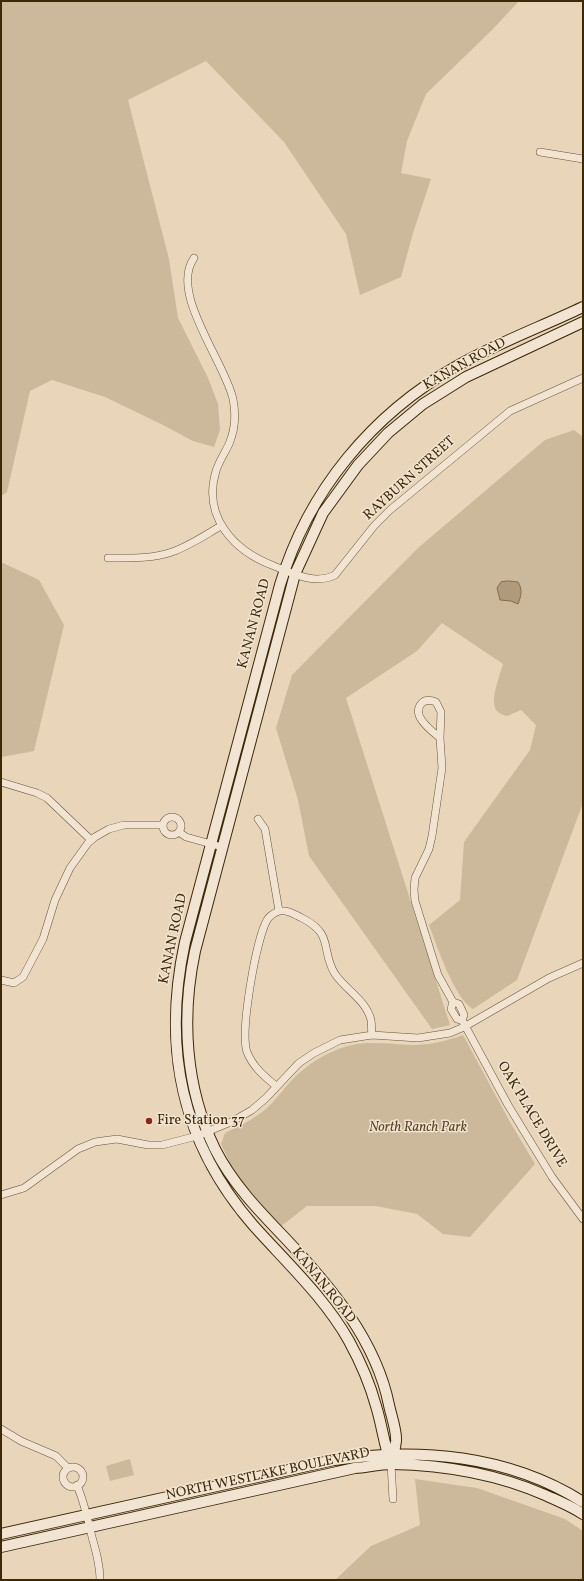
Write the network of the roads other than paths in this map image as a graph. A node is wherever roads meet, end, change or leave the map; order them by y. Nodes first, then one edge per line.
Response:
1 (540, 152) dead end
2 (583, 159) edge
3 (194, 258) dead end
4 (583, 307) edge
5 (583, 322) edge
6 (583, 378) edge
7 (221, 526) junction
8 (108, 558) dead end
9 (284, 570) junction
10 (295, 574) junction
11 (440, 738) junction
12 (1, 782) edge
13 (258, 819) dead end
14 (163, 825) junction
15 (179, 832) junction
16 (91, 840) junction
17 (211, 844) junction
18 (222, 847) junction
19 (279, 911) junction
20 (583, 963) edge
21 (1, 980) edge
22 (463, 1023) junction
23 (372, 1035) junction
24 (276, 1086) junction
25 (208, 1131) junction
26 (197, 1136) junction
27 (1, 1195) edge
28 (583, 1219) edge
29 (1, 1429) edge
30 (390, 1458) junction
31 (68, 1468) junction
32 (77, 1485) junction
33 (393, 1499) dead end
34 (583, 1502) edge
35 (583, 1514) edge
36 (89, 1521) junction
37 (1, 1534) edge
38 (1, 1547) edge
39 (100, 1580) edge

1 - 2 street
3 - 7 street, RAYBURN STREET
4 - 9 main road, KANAN ROAD
5 - 10 main road, KANAN ROAD
6 - 10 street, RAYBURN STREET
7 - 8 street
7 - 9 street, RAYBURN STREET
9 - 10 street, RAYBURN STREET
9 - 17 main road, KANAN ROAD
10 - 18 main road, KANAN ROAD
11 - 11 street, OAK PLACE DRIVE
11 - 22 street, OAK PLACE DRIVE
12 - 16 street
13 - 19 street
14 - 15 street
14 - 15 street
14 - 16 street
15 - 17 street
16 - 21 street
17 - 18 street
17 - 26 main road, KANAN ROAD
18 - 25 main road, KANAN ROAD
19 - 23 street
19 - 24 street
20 - 22 street
22 - 23 street
22 - 28 street, OAK PLACE DRIVE
23 - 24 street
24 - 25 street
25 - 26 street
25 - 30 main road, KANAN ROAD
26 - 27 street
26 - 30 main road, KANAN ROAD
29 - 31 street
30 - 33 street
30 - 34 main road, NORTH WESTLAKE BOULEVARD
30 - 35 main road, NORTH WESTLAKE BOULEVARD
30 - 36 main road, NORTH WESTLAKE BOULEVARD
31 - 32 street
31 - 32 street
32 - 36 street
36 - 37 main road, NORTH WESTLAKE BOULEVARD
36 - 38 main road, NORTH WESTLAKE BOULEVARD
36 - 39 street

